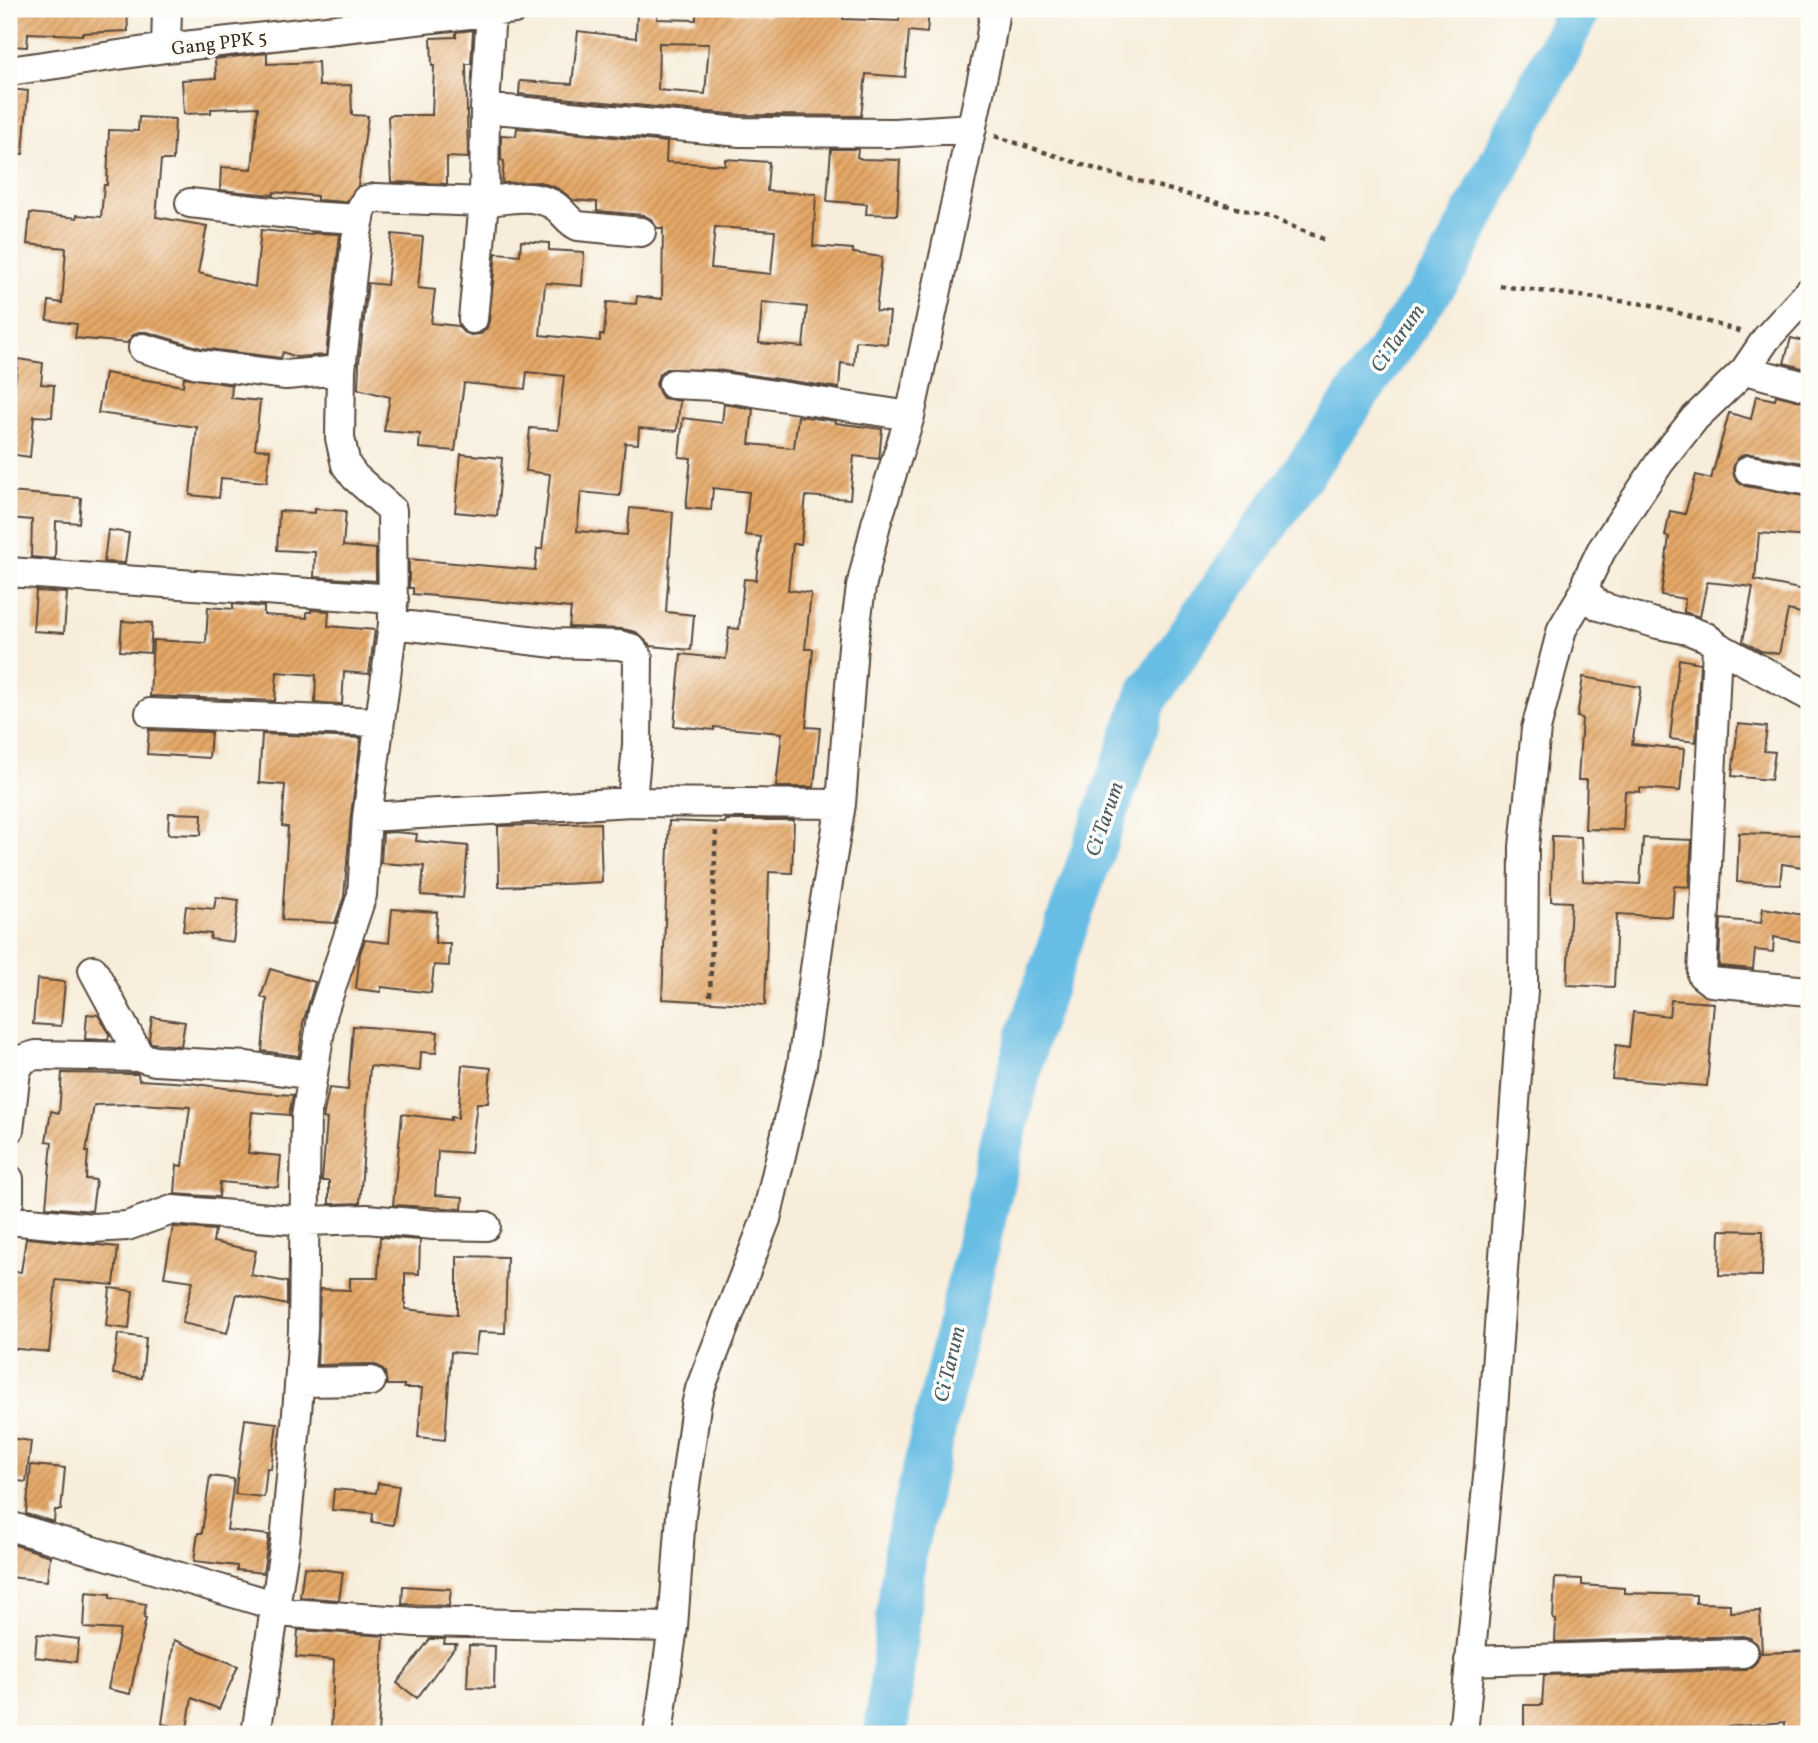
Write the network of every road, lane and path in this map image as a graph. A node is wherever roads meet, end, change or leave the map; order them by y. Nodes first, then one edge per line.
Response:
1 (167, 9) edge
2 (995, 9) edge
3 (502, 10) edge
4 (391, 15) edge
5 (166, 48) junction
6 (9, 71) edge
7 (485, 108) junction
8 (972, 128) junction
9 (484, 202) junction
10 (190, 203) dead end
11 (360, 219) junction
12 (641, 232) dead end
13 (1328, 241) dead end
14 (1500, 286) dead end
15 (1809, 292) edge
16 (473, 319) dead end
17 (1766, 339) junction
18 (143, 348) dead end
19 (341, 370) junction
20 (1745, 370) junction
21 (673, 384) dead end
22 (1809, 387) edge
23 (911, 416) junction
24 (1749, 470) dead end
25 (1809, 481) edge
26 (9, 572) edge
27 (1586, 589) junction
28 (393, 611) junction
29 (1717, 646) junction
30 (1809, 696) edge
31 (150, 713) dead end
32 (378, 722) junction
33 (632, 802) junction
34 (717, 803) junction
35 (841, 804) junction
36 (366, 817) junction
37 (93, 970) dead end
38 (1809, 991) edge
39 (710, 996) dead end
40 (140, 1057) junction
41 (313, 1075) junction
42 (9, 1130) edge
43 (9, 1179) edge
44 (9, 1200) edge
45 (9, 1220) edge
46 (306, 1221) junction
47 (486, 1226) dead end
48 (371, 1381) dead end
49 (300, 1382) junction
50 (9, 1526) edge
51 (276, 1609) junction
52 (673, 1627) junction
53 (1743, 1653) dead end
54 (1469, 1661) junction
55 (256, 1734) edge
56 (659, 1734) edge
57 (1463, 1734) edge

1 - 5 street
2 - 8 street
3 - 4 street, Gang PPK 5
3 - 7 street
4 - 5 street, Gang PPK 5
5 - 6 street, Gang PPK 5
7 - 8 street
7 - 9 street
8 - 13 path
8 - 23 street
9 - 11 street
9 - 12 street
9 - 16 street
10 - 11 street
11 - 19 street
14 - 17 path
15 - 17 street
17 - 20 street
18 - 19 street
19 - 28 street
20 - 22 street
20 - 27 street
21 - 23 street
23 - 35 street
24 - 25 street
26 - 28 street
27 - 29 street
27 - 54 street
28 - 32 street
28 - 33 street
29 - 30 street
29 - 38 street
31 - 32 street
32 - 36 street
33 - 34 street
33 - 36 street
34 - 35 street
34 - 39 path
35 - 52 street
36 - 41 street
37 - 40 street
40 - 41 street
40 - 42 street
41 - 46 street
43 - 44 street
45 - 46 street
46 - 47 street
46 - 49 street
48 - 49 street
49 - 51 street
50 - 51 street
51 - 52 street
51 - 55 street
52 - 56 street
53 - 54 street
54 - 57 street

